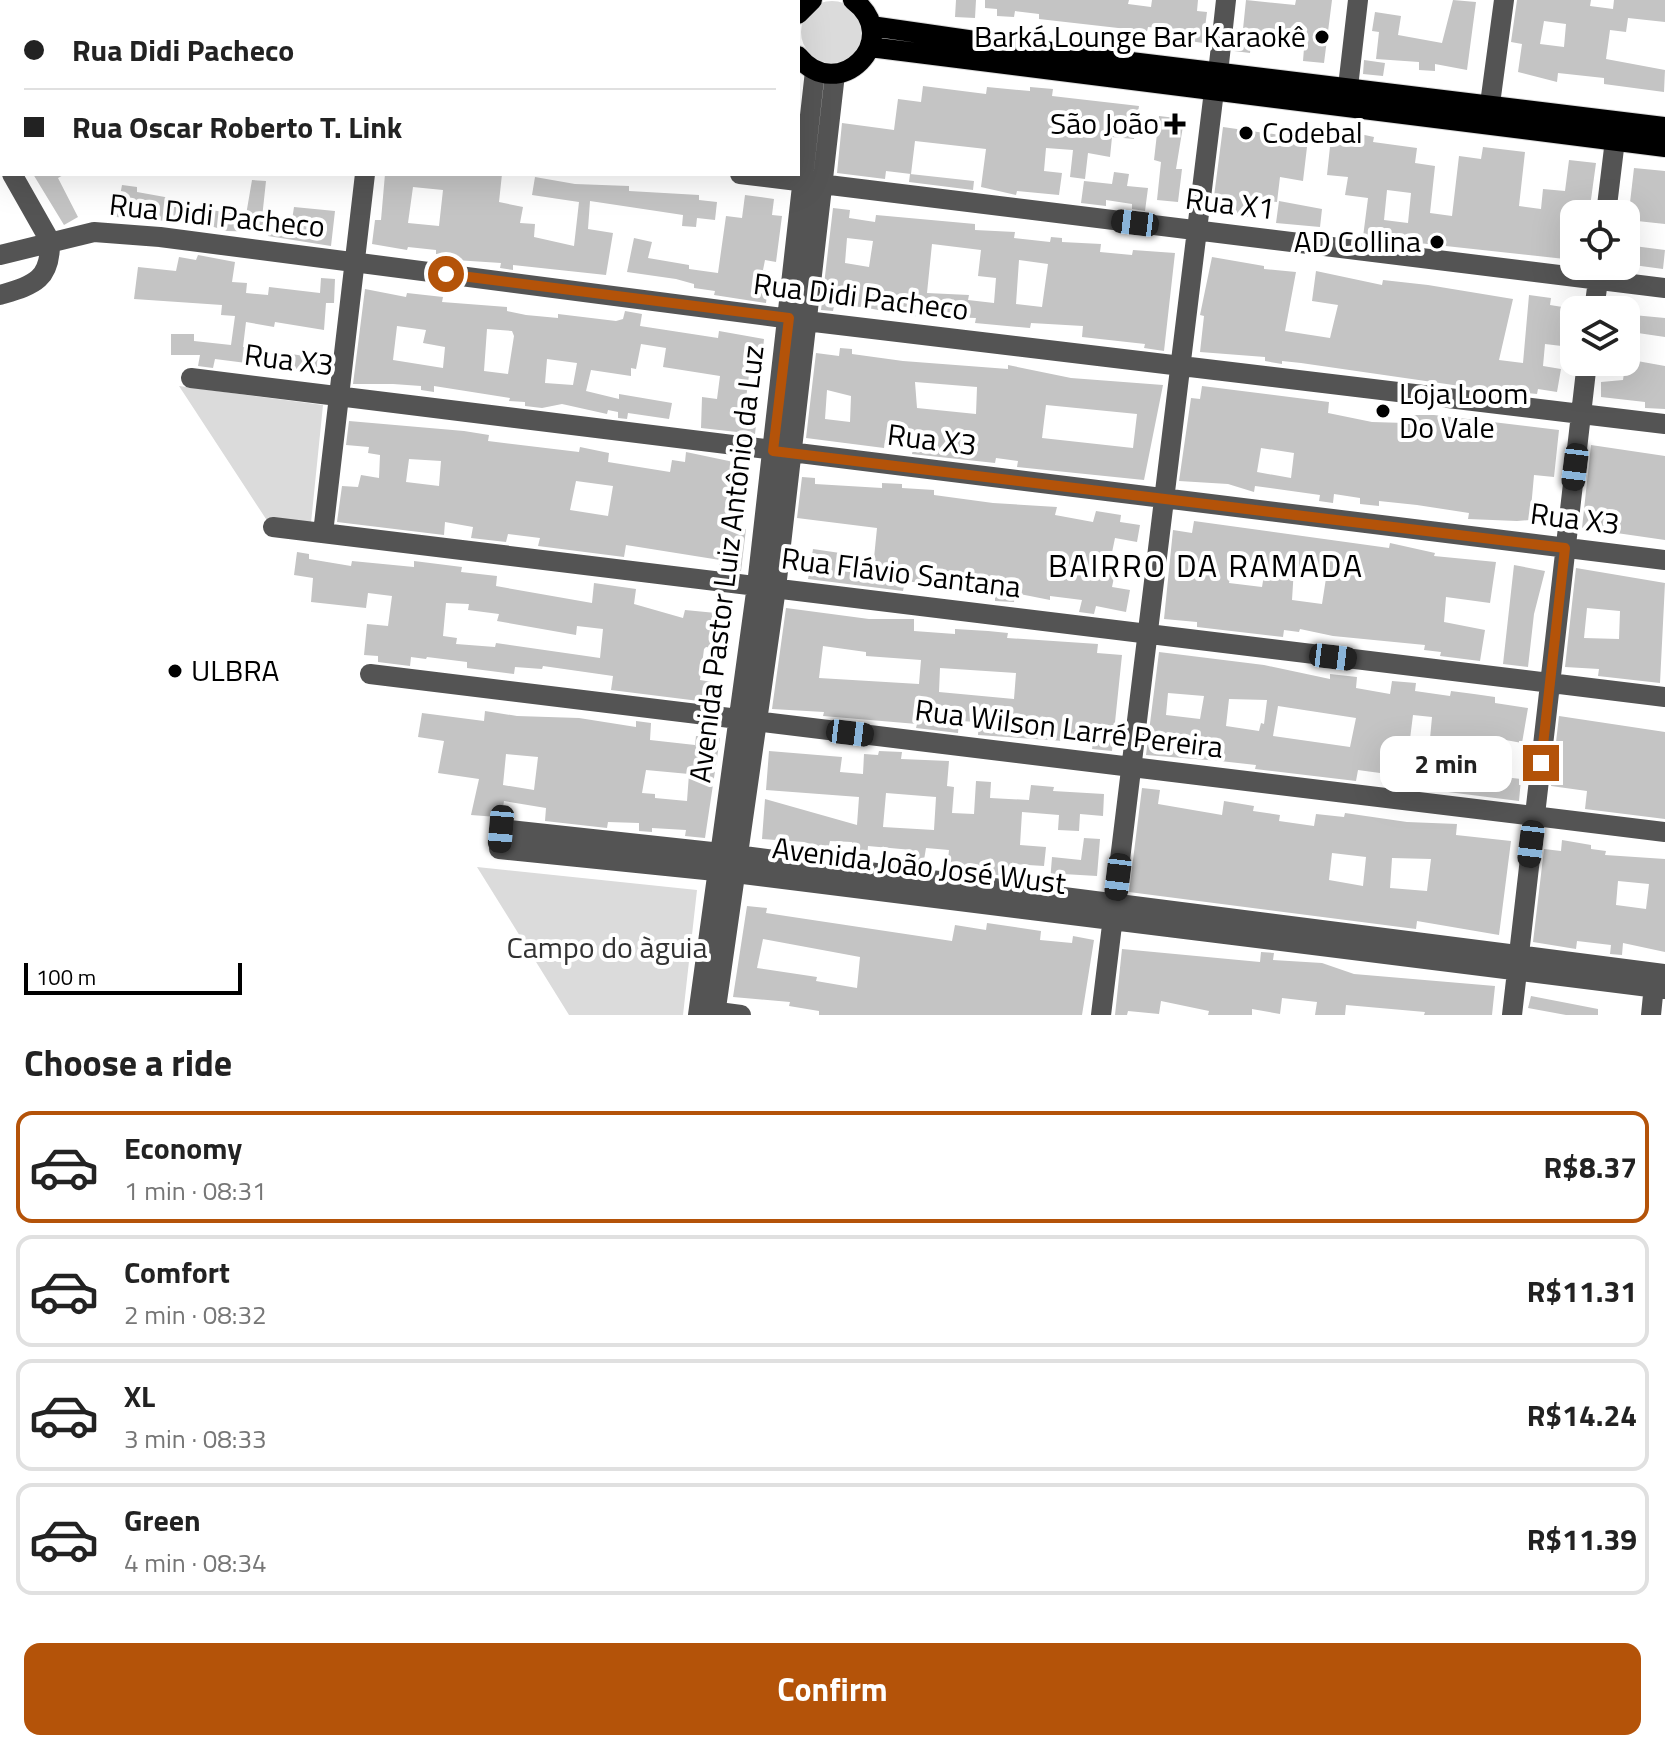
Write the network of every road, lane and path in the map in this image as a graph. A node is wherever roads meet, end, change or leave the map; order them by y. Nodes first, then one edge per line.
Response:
1 (853, 0) edge
2 (1226, 0) edge
3 (1358, 0) edge
4 (1504, 0) edge
5 (871, 37) junction
6 (800, 57) edge
7 (825, 73) junction
8 (1216, 82) junction
9 (1348, 87) junction
10 (1490, 104) junction
11 (1665, 127) edge
12 (1615, 140) junction
13 (1665, 147) edge
14 (13, 176) edge
15 (365, 176) edge
16 (756, 176) edge
17 (814, 183) junction
18 (1608, 200) edge
19 (1198, 231) junction
20 (50, 241) junction
21 (0, 255) edge
22 (353, 261) junction
23 (1560, 269) edge
24 (1630, 280) edge
25 (1665, 288) edge
26 (0, 295) edge
27 (798, 320) junction
28 (1181, 367) junction
29 (1585, 376) edge
30 (191, 378) dead end
31 (339, 397) junction
32 (1581, 414) junction
33 (1665, 424) edge
34 (782, 452) junction
35 (1162, 498) junction
36 (273, 527) dead end
37 (323, 533) junction
38 (1565, 548) junction
39 (1665, 560) edge
40 (767, 587) junction
41 (1146, 634) junction
42 (370, 674) dead end
43 (1550, 683) junction
44 (1665, 697) edge
45 (747, 720) junction
46 (1130, 767) junction
47 (1535, 816) junction
48 (1665, 832) edge
49 (500, 839) dead end
50 (728, 863) junction
51 (1114, 913) junction
52 (1518, 962) junction
53 (1660, 981) edge
54 (707, 1013) edge
55 (741, 1015) edge
56 (1101, 1015) edge
57 (1512, 1015) edge
58 (1651, 1015) edge

1 - 5 main road
2 - 8 street
3 - 9 street
4 - 10 street
5 - 7 main road
5 - 8 main road
6 - 7 main road
7 - 17 street, Avenida Pastor Luiz Antônio da Luz
8 - 9 main road
8 - 12 main road
8 - 19 street
9 - 10 main road
10 - 11 main road
12 - 13 main road
12 - 18 street
14 - 20 street
15 - 22 street
16 - 17 street, Rua X1
17 - 19 street, Rua X1
17 - 27 street, Avenida Pastor Luiz Antônio da Luz
19 - 23 street, Rua X1
19 - 28 street
20 - 21 street, Rua Didi Pacheco
20 - 22 street, Rua Didi Pacheco
20 - 26 street
22 - 27 street, Rua Didi Pacheco
22 - 31 street
24 - 25 street, Rua X1
27 - 28 street, Rua Didi Pacheco
27 - 34 street, Avenida Pastor Luiz Antônio da Luz
28 - 32 street, Rua Didi Pacheco
28 - 35 street
29 - 32 street
30 - 31 street, Rua X3
31 - 34 street, Rua X3
31 - 37 street
32 - 33 street, Rua Didi Pacheco
32 - 38 street
34 - 35 street, Rua X3
34 - 40 street, Avenida Pastor Luiz Antônio da Luz
35 - 38 street, Rua X3
35 - 41 street
36 - 37 street, Rua Flávio Santana
37 - 40 street, Rua Flávio Santana
38 - 39 street, Rua X3
38 - 43 street
40 - 41 street, Rua Flávio Santana
40 - 45 street, Avenida Pastor Luiz Antônio da Luz
41 - 43 street, Rua Flávio Santana
41 - 46 street
42 - 45 street, Rua Wilson Larré Pereira
43 - 44 street, Rua Flávio Santana
43 - 47 street
45 - 46 street, Rua Wilson Larré Pereira
45 - 50 street, Avenida Pastor Luiz Antônio da Luz
46 - 47 street, Rua Wilson Larré Pereira
46 - 51 street
47 - 48 street, Rua Wilson Larré Pereira
47 - 52 street
49 - 50 street, Avenida João José Wust
50 - 51 street, Avenida João José Wust
50 - 54 street, Avenida Pastor Luiz Antônio da Luz
51 - 52 street, Avenida João José Wust
51 - 56 street
52 - 53 street, Avenida João José Wust
52 - 57 street
53 - 58 street
54 - 55 street

